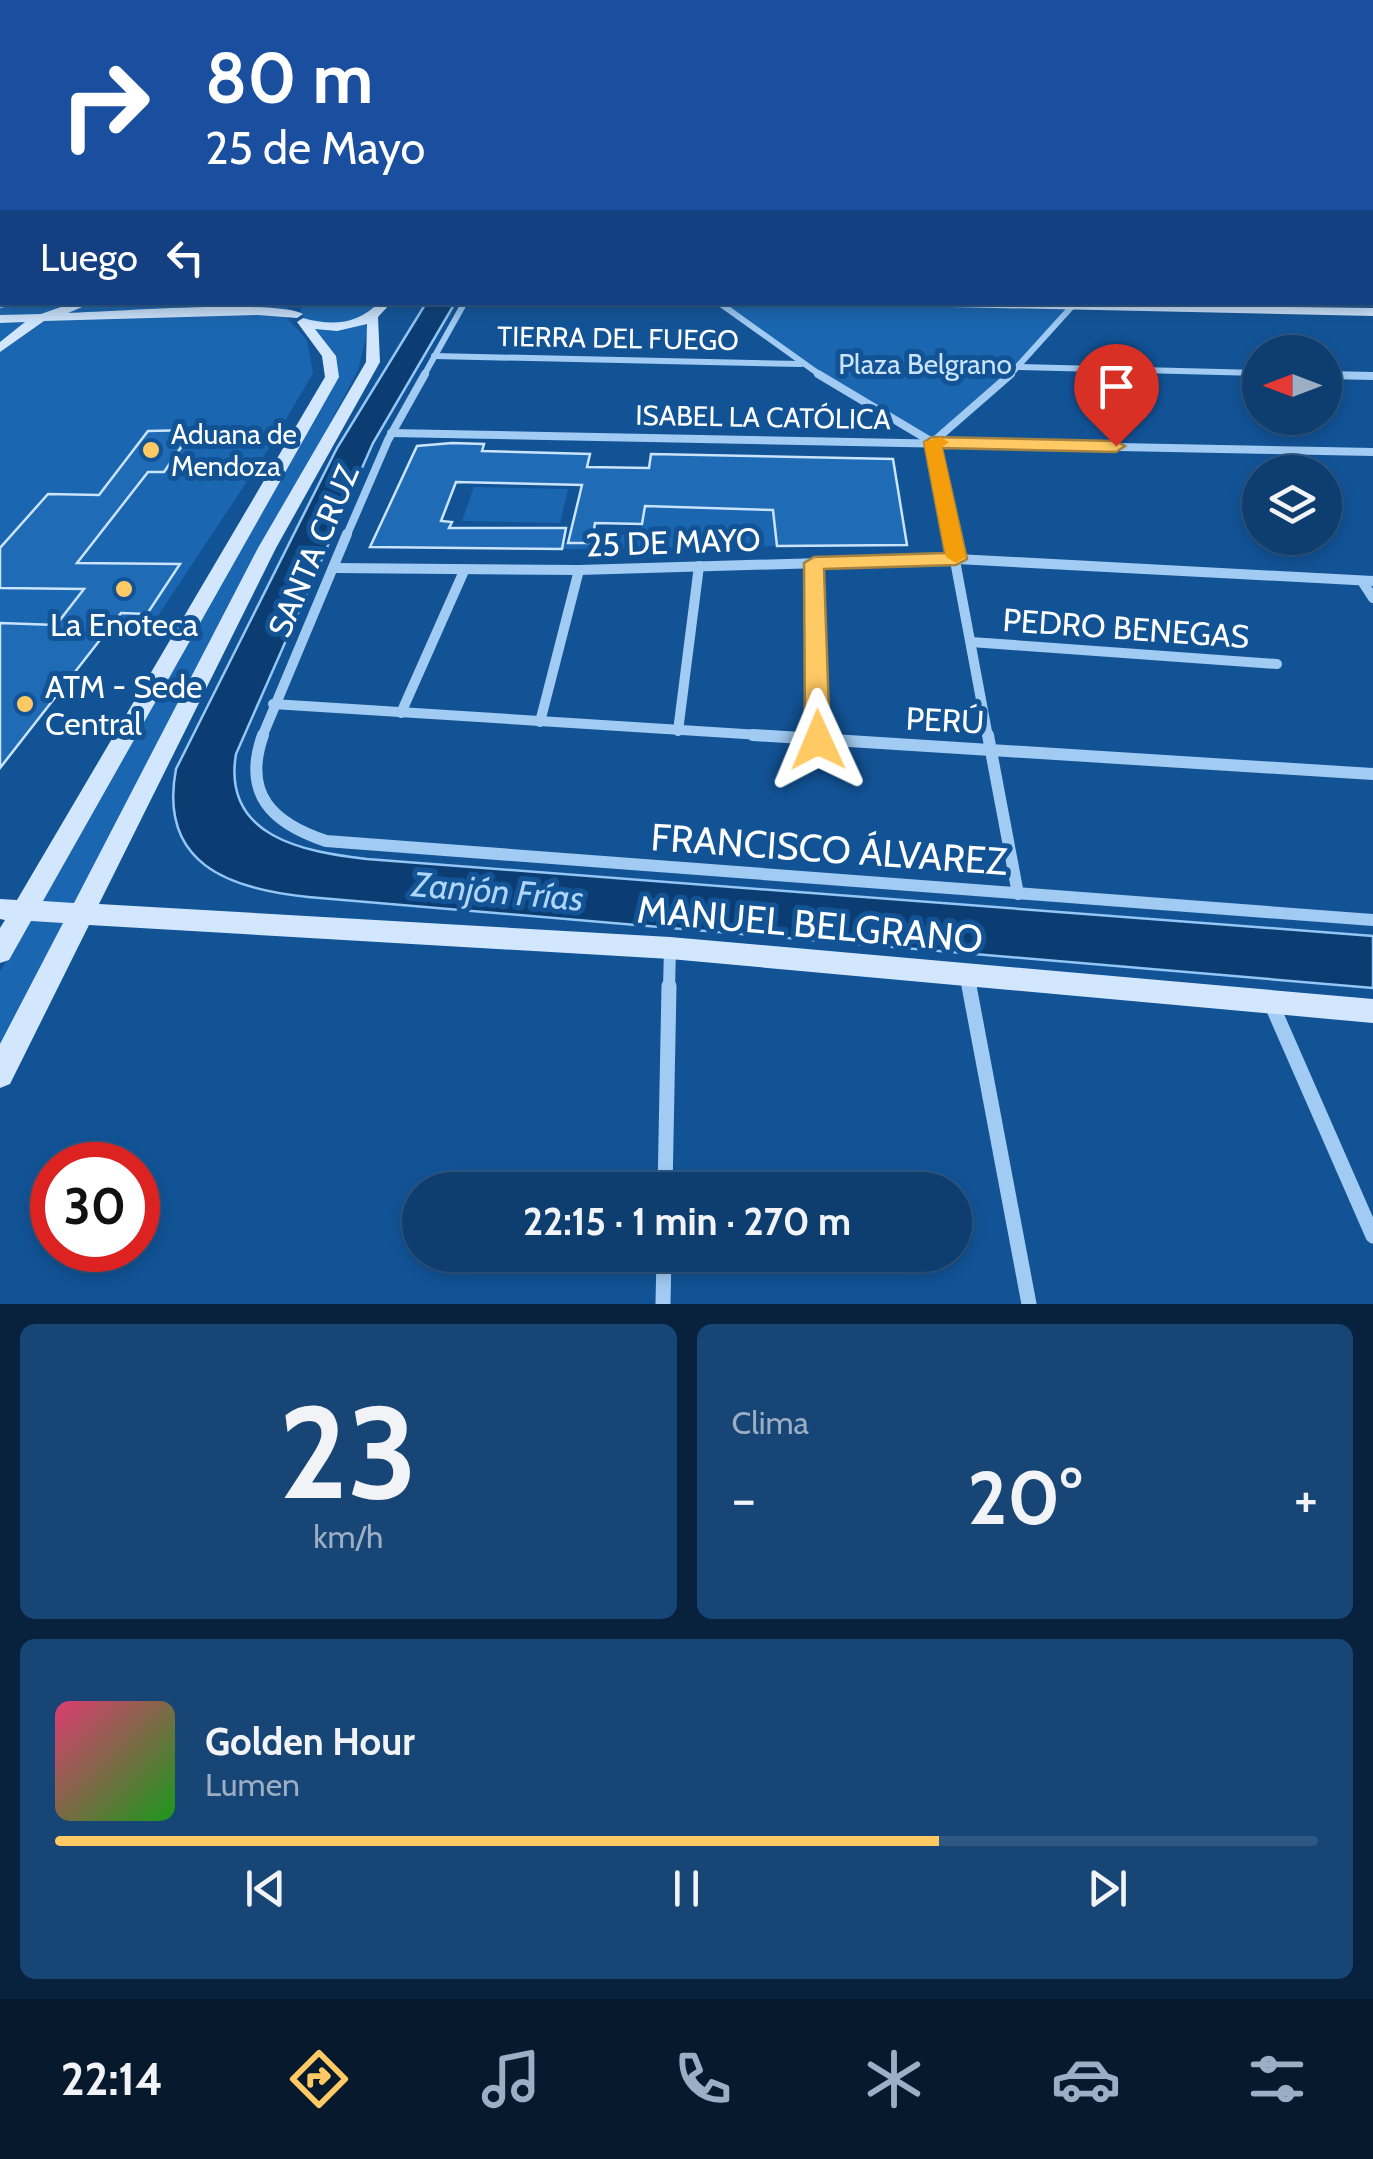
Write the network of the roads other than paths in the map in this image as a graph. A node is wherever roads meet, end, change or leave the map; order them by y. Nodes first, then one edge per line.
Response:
1 (79, 305) edge
2 (462, 305) edge
3 (722, 305) edge
4 (1075, 305) edge
5 (1113, 305) edge
6 (384, 307) edge
7 (1373, 312) edge
8 (300, 313) edge
9 (0, 320) edge
10 (36, 320) junction
11 (0, 348) edge
12 (434, 356) junction
13 (802, 364) junction
14 (1019, 368) junction
15 (1242, 373) edge
16 (1342, 375) edge
17 (1373, 376) edge
18 (392, 432) junction
19 (932, 442) junction
20 (1373, 452) edge
21 (956, 559) junction
22 (814, 563) junction
23 (699, 566) junction
24 (334, 568) junction
25 (578, 570) junction
26 (464, 571) junction
27 (1368, 581) edge
28 (1373, 598) edge
29 (972, 642) junction
30 (1277, 664) dead end
31 (274, 704) junction
32 (401, 713) junction
33 (540, 722) junction
34 (678, 731) junction
35 (818, 740) junction
36 (991, 750) junction
37 (1373, 774) edge
38 (284, 824) joint
39 (1018, 894) junction
40 (11, 911) edge
41 (82, 916) junction
42 (1373, 920) edge
43 (670, 948) junction
44 (0, 952) edge
45 (967, 974) junction
46 (1270, 1002) junction
47 (1373, 1012) edge
48 (0, 1074) edge
49 (665, 1172) edge
50 (1373, 1236) edge
51 (664, 1272) edge
52 (663, 1304) edge
53 (1029, 1304) edge

1 - 10 main road
2 - 12 street, SANTA CRUZ
3 - 13 street
4 - 14 street
5 - 7 main road
6 - 8 main road
6 - 41 main road
8 - 10 main road
8 - 40 main road
9 - 10 main road
10 - 11 main road
12 - 13 street, TIERRA DEL FUEGO
12 - 18 street, SANTA CRUZ
13 - 19 street
14 - 15 street
14 - 19 street
16 - 17 street
18 - 19 street, ISABEL LA CATÓLICA
18 - 24 street, SANTA CRUZ
19 - 20 street, ISABEL LA CATÓLICA
19 - 21 street
21 - 22 street, 25 DE MAYO
21 - 27 street, 25 DE MAYO
21 - 29 street
22 - 23 street, 25 DE MAYO
22 - 35 street
23 - 25 street, 25 DE MAYO
23 - 34 street
24 - 26 street, 25 DE MAYO
24 - 31 street, SANTA CRUZ
25 - 26 street, 25 DE MAYO
25 - 33 street
26 - 32 street
27 - 28 street
29 - 30 street, PEDRO BENEGAS
29 - 36 street
31 - 32 street, PERÚ
31 - 38 street, SANTA CRUZ
32 - 33 street, PERÚ
33 - 34 street, PERÚ
34 - 35 street, PERÚ
35 - 36 street, PERÚ
36 - 37 street, PERÚ
36 - 39 street
38 - 39 street, FRANCISCO ÁLVAREZ
39 - 42 street, FRANCISCO ÁLVAREZ
40 - 41 main road, MANUEL BELGRANO
40 - 44 main road
41 - 43 main road, MANUEL BELGRANO
41 - 48 main road
43 - 45 main road, MANUEL BELGRANO
43 - 49 street
45 - 46 main road, MANUEL BELGRANO
45 - 53 street
46 - 47 main road, MANUEL BELGRANO
46 - 50 street
51 - 52 street

